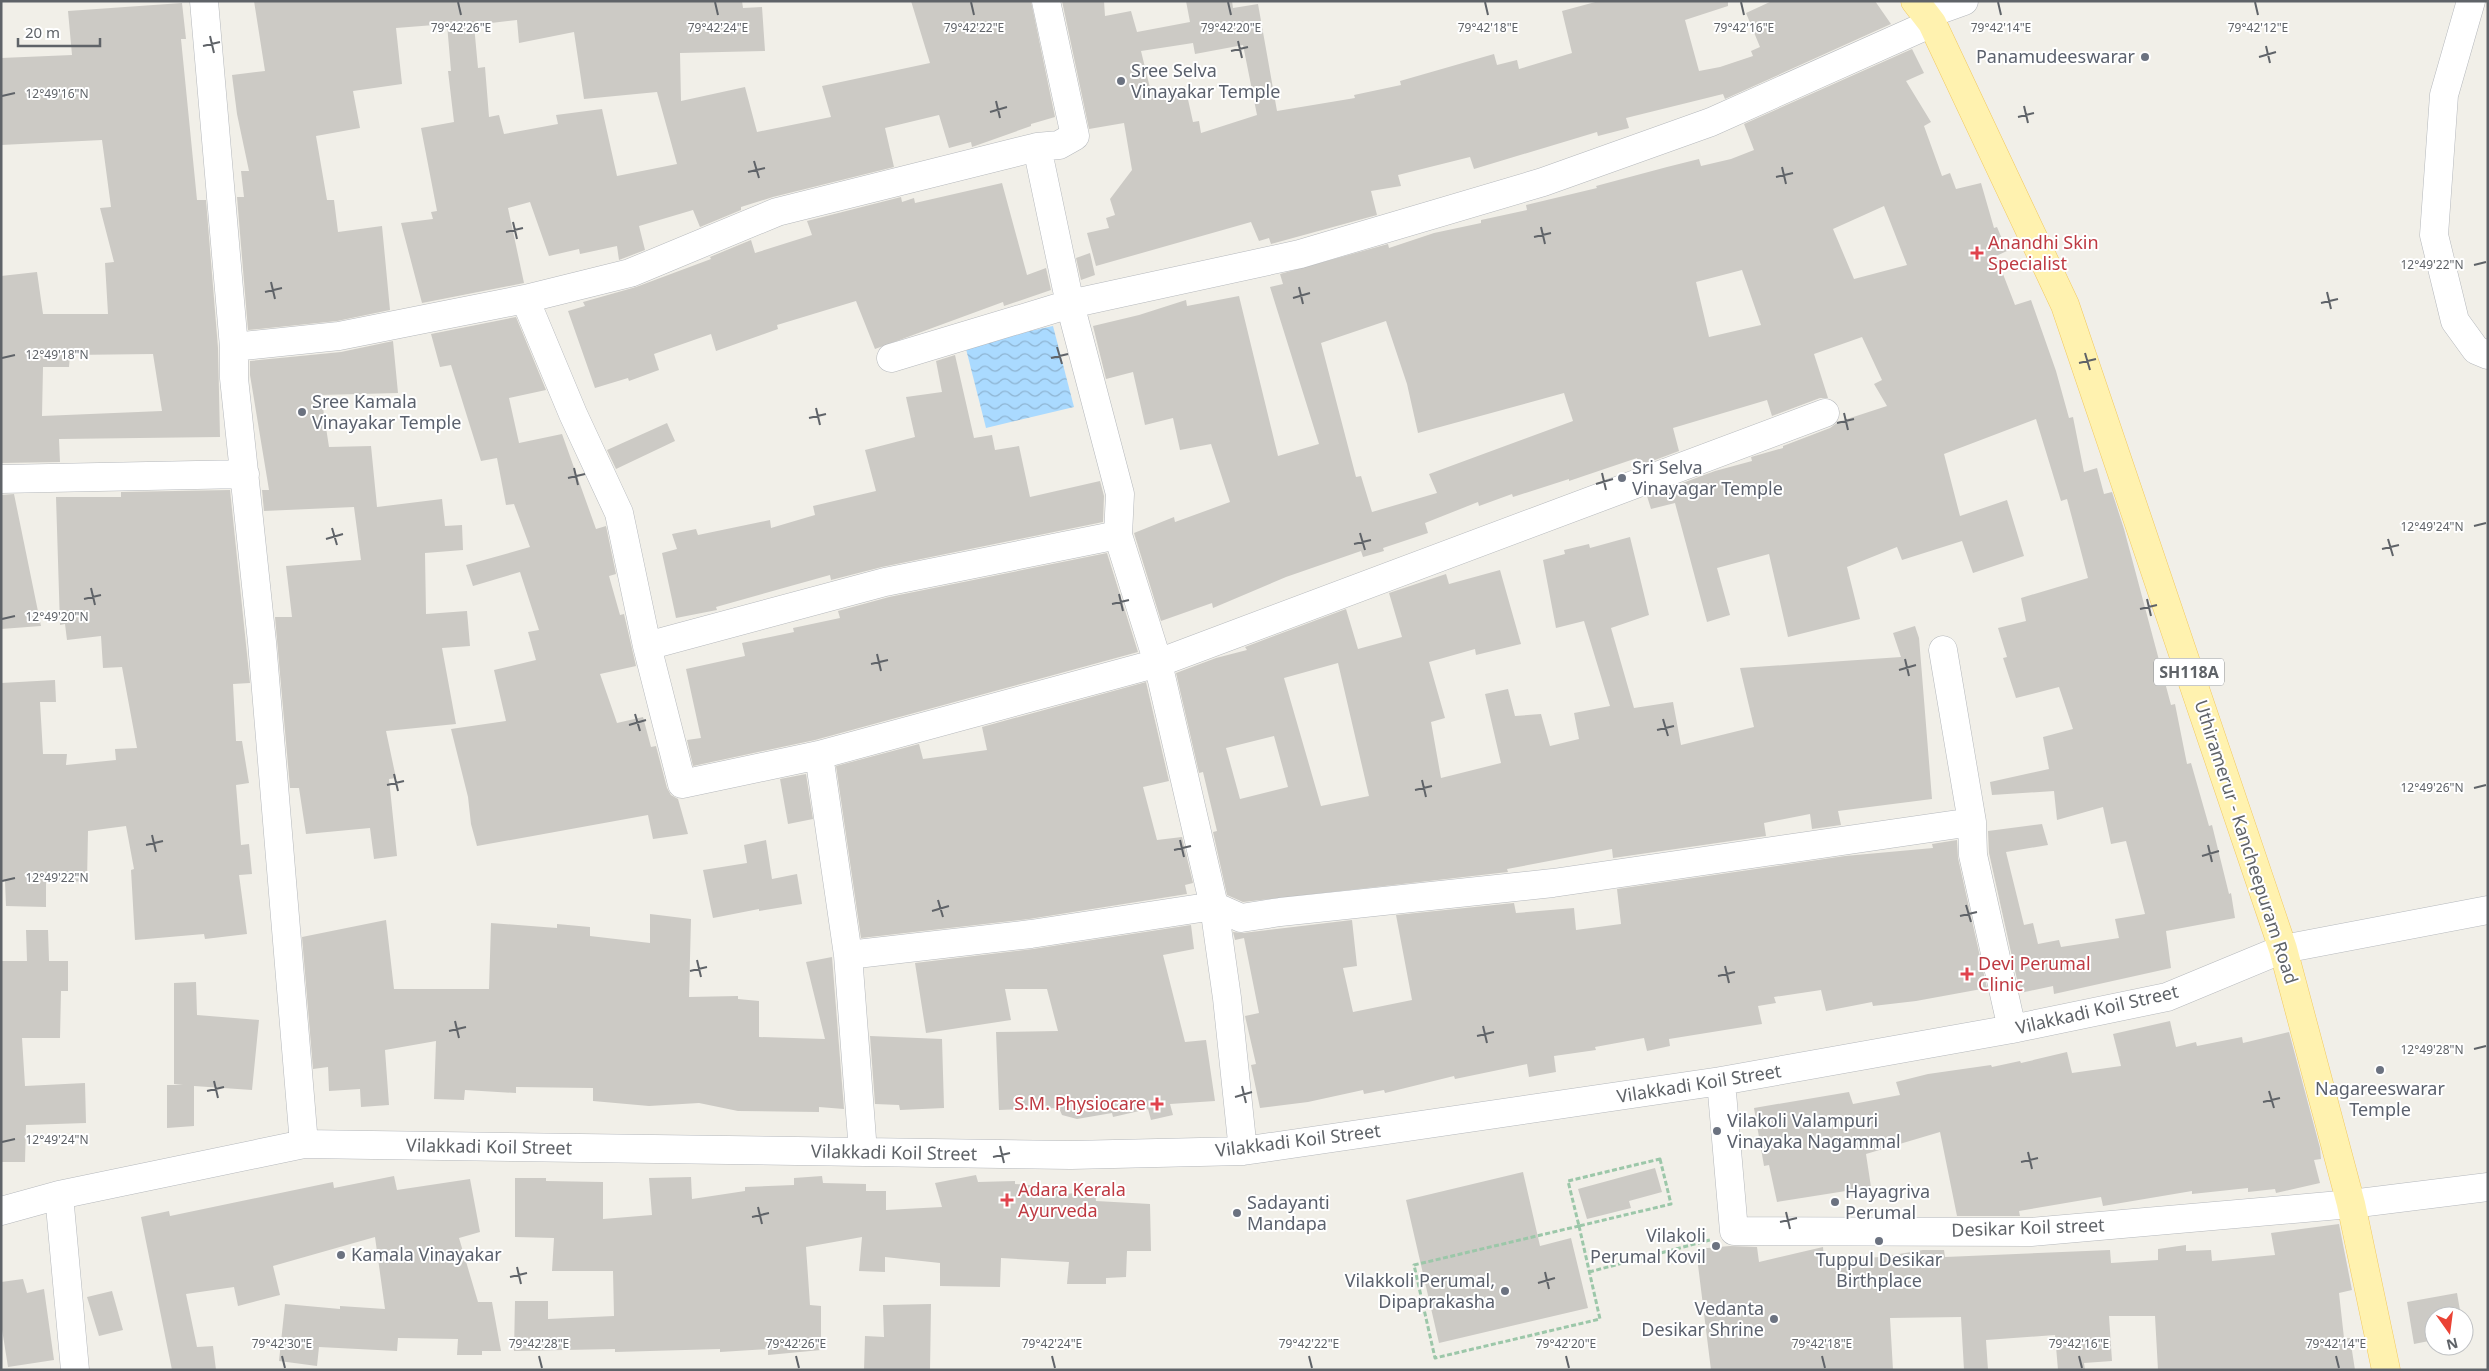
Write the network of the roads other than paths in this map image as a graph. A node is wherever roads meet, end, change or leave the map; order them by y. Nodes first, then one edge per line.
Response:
1 (204, 1) edge
2 (1046, 1) edge
3 (1964, 1) edge
4 (2471, 1) edge
5 (1924, 13) edge
6 (1037, 147) junction
7 (525, 299) junction
8 (1070, 304) junction
9 (234, 347) junction
10 (2488, 355) edge
11 (890, 358) dead end
12 (1825, 412) dead end
13 (245, 474) junction
14 (1, 479) edge
15 (1118, 534) junction
16 (647, 646) junction
17 (1943, 650) dead end
18 (1158, 662) junction
19 (819, 754) junction
20 (1972, 822) junction
21 (1214, 906) junction
22 (2488, 910) edge
23 (2283, 949) junction
24 (848, 955) junction
25 (2012, 1029) junction
26 (1721, 1081) junction
27 (304, 1144) junction
28 (1243, 1151) junction
29 (863, 1152) junction
30 (2479, 1188) edge
31 (59, 1196) junction
32 (2351, 1204) junction
33 (1, 1210) edge
34 (75, 1370) edge
35 (2386, 1370) edge

1 - 9 street
2 - 6 street
3 - 5 street
4 - 10 street
5 - 8 street
5 - 23 main road, Uthiramerur - Kancheepuram Road / SH118A
6 - 7 street
6 - 8 street
7 - 9 street
7 - 16 street
8 - 11 street
8 - 15 street
9 - 13 street
12 - 18 street
13 - 14 street
13 - 27 street
15 - 16 street
15 - 18 street
16 - 19 street
17 - 20 street
18 - 19 street
18 - 21 street
19 - 24 street
20 - 21 street
20 - 25 street
21 - 24 street
21 - 28 street
22 - 23 street, Vilakkadi Koil Street
23 - 25 street, Vilakkadi Koil Street
23 - 32 main road, Uthiramerur - Kancheepuram Road / SH118A
24 - 29 street
25 - 26 street, Vilakkadi Koil Street
26 - 28 street, Vilakkadi Koil Street
26 - 32 street, Desikar Koil street
27 - 29 street, Vilakkadi Koil Street
27 - 31 street, Vilakkadi Koil Street
28 - 29 street, Vilakkadi Koil Street
30 - 32 street, Desikar Koil street
31 - 33 street, Vilakkadi Koil Street
31 - 34 street
32 - 35 main road, Uthiramerur - Kancheepuram Road / SH118A

